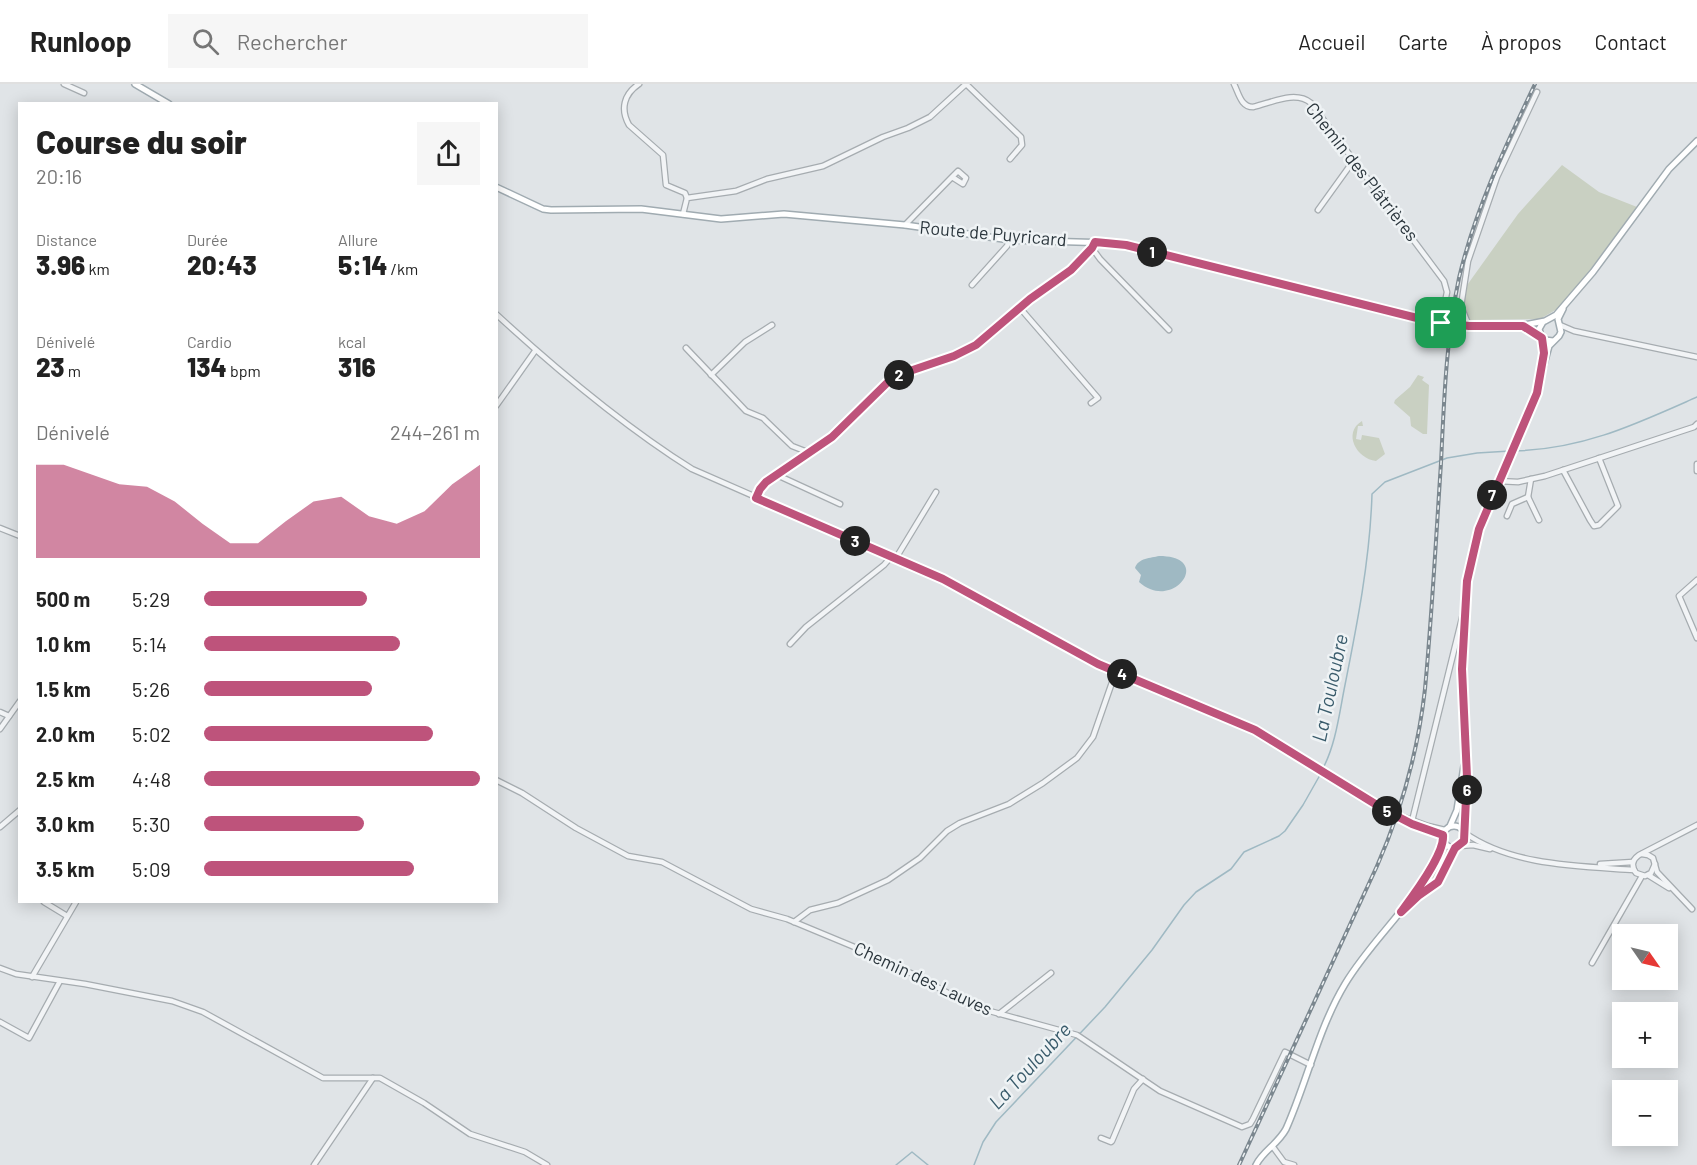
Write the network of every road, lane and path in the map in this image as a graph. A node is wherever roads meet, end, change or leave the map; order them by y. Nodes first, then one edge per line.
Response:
1 (64, 84) edge
2 (135, 84) edge
3 (141, 84) edge
4 (639, 84) edge
5 (966, 84) edge
6 (1234, 84) edge
7 (1537, 92) dead end
8 (84, 93) dead end
9 (167, 102) edge
10 (1697, 141) edge
11 (1010, 159) dead end
12 (1354, 160) junction
13 (951, 177) dead end
14 (498, 188) edge
15 (687, 198) junction
16 (1318, 210) dead end
17 (683, 214) junction
18 (905, 225) junction
19 (1010, 240) junction
20 (1094, 245) junction
21 (972, 285) dead end
22 (1020, 308) junction
23 (1563, 309) junction
24 (498, 316) edge
25 (1547, 320) junction
26 (1444, 323) junction
27 (1559, 324) junction
28 (772, 325) dead end
29 (1524, 325) junction
30 (1469, 326) junction
31 (1169, 330) dead end
32 (1574, 331) junction
33 (1541, 336) junction
34 (1559, 336) junction
35 (1553, 341) junction
36 (686, 348) dead end
37 (535, 351) junction
38 (1697, 357) edge
39 (1543, 364) junction
40 (711, 375) junction
41 (498, 403) edge
42 (1091, 404) dead end
43 (1696, 427) edge
44 (810, 453) junction
45 (1599, 458) junction
46 (1697, 464) edge
47 (1563, 470) junction
48 (1697, 471) edge
49 (777, 475) junction
50 (1531, 478) junction
51 (1498, 481) junction
52 (936, 492) dead end
53 (1528, 497) junction
54 (756, 498) junction
55 (840, 504) dead end
56 (1507, 516) dead end
57 (1539, 520) dead end
58 (0, 528) edge
59 (18, 535) edge
60 (893, 557) junction
61 (1696, 580) edge
62 (1463, 614) junction
63 (1697, 638) edge
64 (790, 644) dead end
65 (1450, 667) junction
66 (1462, 669) junction
67 (1116, 671) junction
68 (18, 704) edge
69 (0, 712) edge
70 (9, 716) junction
71 (0, 729) edge
72 (1466, 755) junction
73 (498, 781) edge
74 (18, 812) edge
75 (1400, 817) junction
76 (1412, 821) junction
77 (1697, 825) edge
78 (0, 828) edge
79 (1464, 832) junction
80 (1445, 833) junction
81 (1661, 842) junction
82 (1457, 847) junction
83 (1504, 852) junction
84 (1642, 854) junction
85 (1654, 861) junction
86 (1633, 862) junction
87 (1582, 865) junction
88 (1634, 870) junction
89 (1648, 875) junction
90 (1642, 876) junction
91 (46, 903) edge
92 (75, 903) edge
93 (1692, 909) junction
94 (1401, 912) junction
95 (1697, 912) edge
96 (67, 916) junction
97 (794, 922) junction
98 (1592, 963) dead end
99 (0, 968) edge
100 (1052, 973) dead end
101 (32, 977) junction
102 (60, 981) junction
103 (999, 1014) junction
104 (0, 1022) edge
105 (1311, 1065) junction
106 (373, 1078) junction
107 (1143, 1079) junction
108 (1101, 1137) dead end
109 (1273, 1147) junction
110 (314, 1165) edge
111 (547, 1165) edge
112 (1256, 1165) edge
113 (1294, 1165) edge

1 - 8 street
2 - 9 main road
3 - 9 main road
4 - 15 street
5 - 11 street
5 - 15 street
6 - 12 street, Chemin des Plâtrières
7 - 30 street
10 - 23 main road
12 - 16 street
12 - 26 street, Chemin des Plâtrières
13 - 18 street
14 - 17 main road, Route de Puyricard
15 - 17 street
17 - 18 main road, Route de Puyricard
18 - 19 main road, Route de Puyricard
19 - 20 main road, Route de Puyricard
19 - 21 street
20 - 22 street
20 - 26 main road, Route de Puyricard
20 - 31 street
22 - 42 street
22 - 44 street
23 - 25 main road
23 - 27 main road
24 - 37 street
25 - 27 main road
25 - 29 main road, Route de Puyricard
25 - 33 main road
26 - 30 main road, Route de Puyricard, bridge
27 - 32 street
27 - 34 main road
28 - 40 street
29 - 30 main road, Route de Puyricard
29 - 33 main road, Route de Puyricard
32 - 34 street
32 - 38 street
33 - 35 main road
33 - 39 main road
34 - 35 main road
35 - 39 main road
36 - 40 street
37 - 41 street
37 - 54 street
39 - 51 main road
40 - 44 street
43 - 45 street
44 - 49 street
45 - 47 street
45 - 47 street
46 - 48 street
47 - 50 street
49 - 54 street
49 - 55 street
50 - 51 street
50 - 53 street
51 - 62 main road
52 - 60 street
53 - 56 street
53 - 57 street
54 - 60 street
58 - 59 street
60 - 64 street
60 - 67 street
61 - 63 street
62 - 65 street
62 - 66 main road
65 - 66 street
65 - 76 street
66 - 72 main road
67 - 75 street
67 - 97 street
68 - 70 street
69 - 70 street
70 - 71 street
72 - 79 main road
72 - 80 main road
73 - 97 street, Chemin des Lauves
74 - 78 street
75 - 76 street
75 - 80 street
76 - 80 street
77 - 81 street
79 - 80 main road
79 - 82 main road
79 - 83 street
80 - 82 main road
80 - 94 main road
81 - 84 street
81 - 85 street
82 - 83 street
82 - 94 main road
83 - 87 street
84 - 85 street
84 - 86 street
85 - 89 street
85 - 93 street
86 - 87 street
86 - 88 street
87 - 88 street
88 - 90 street
89 - 90 street
89 - 93 street
90 - 98 street
91 - 96 street
92 - 96 street
93 - 95 street
94 - 105 main road
96 - 101 street
97 - 103 street, Chemin des Lauves
99 - 101 street
100 - 103 street
101 - 102 street
102 - 104 street
102 - 106 street
103 - 107 street, Chemin des Lauves
105 - 107 street, Chemin des Lauves
105 - 109 main road
106 - 110 street
106 - 111 street
107 - 108 street
109 - 112 main road
109 - 113 street

